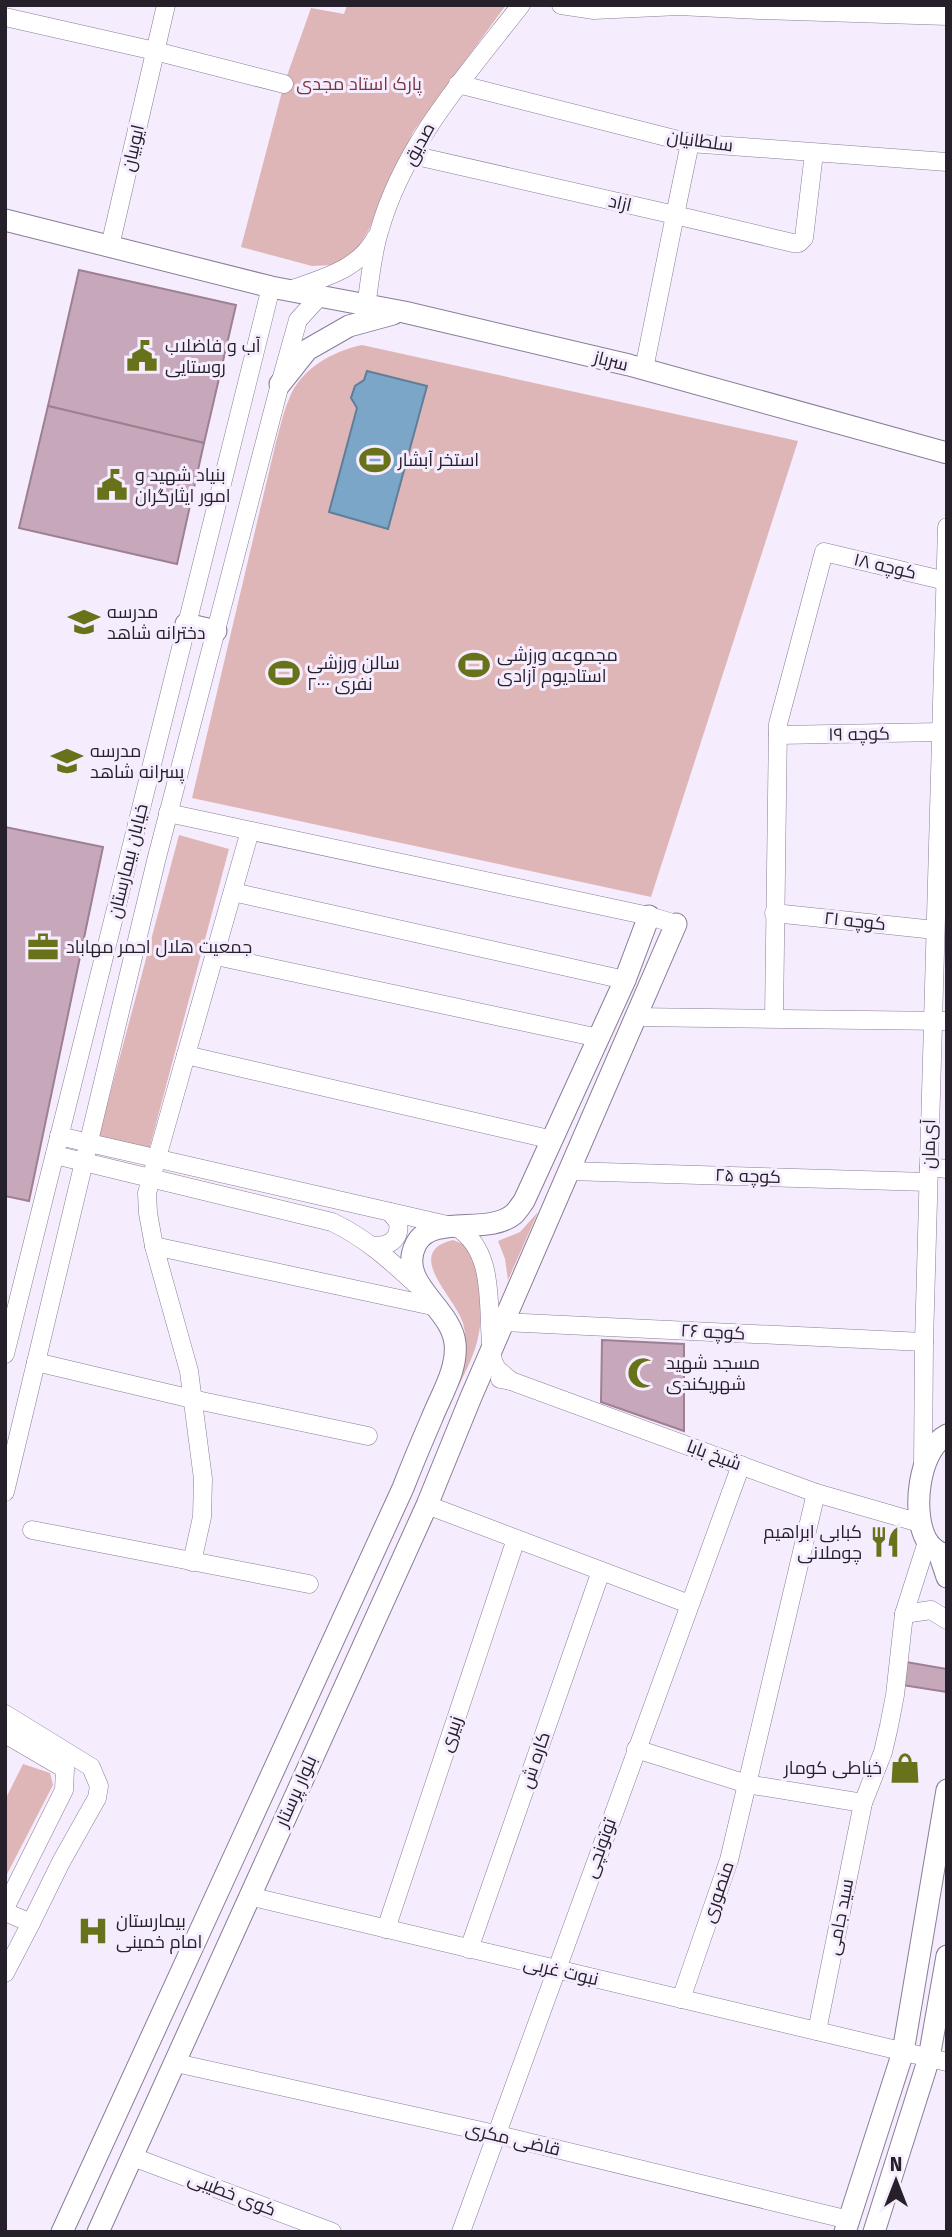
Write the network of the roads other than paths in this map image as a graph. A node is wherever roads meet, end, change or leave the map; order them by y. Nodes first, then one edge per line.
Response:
1 (166, 5) edge
2 (521, 5) edge
3 (561, 5) edge
4 (947, 16) edge
5 (5, 17) edge
6 (155, 51) junction
7 (284, 83) dead end
8 (458, 84) junction
9 (690, 143) junction
10 (814, 153) junction
11 (412, 155) junction
12 (947, 162) edge
13 (675, 215) junction
14 (5, 220) edge
15 (379, 231) junction
16 (110, 246) junction
17 (281, 289) junction
18 (320, 296) junction
19 (366, 306) junction
20 (404, 312) junction
21 (644, 369) junction
22 (280, 384) junction
23 (947, 453) edge
24 (947, 527) edge
25 (946, 580) edge
26 (186, 624) junction
27 (216, 631) junction
28 (941, 732) junction
29 (778, 735) junction
30 (168, 813) junction
31 (250, 831) junction
32 (233, 892) junction
33 (774, 913) junction
34 (649, 916) junction
35 (676, 924) joint
36 (935, 930) junction
37 (216, 956) junction
38 (625, 980) junction
39 (612, 1009) junction
40 (635, 1017) junction
41 (774, 1018) junction
42 (939, 1021) edge
43 (599, 1038) junction
44 (186, 1055) junction
45 (60, 1136) junction
46 (553, 1140) junction
47 (88, 1144) junction
48 (55, 1155) junction
49 (84, 1162) junction
50 (153, 1168) junction
51 (569, 1171) junction
52 (935, 1172) edge
53 (390, 1212) junction
54 (456, 1227) junction
55 (371, 1245) junction
56 (154, 1246) junction
57 (423, 1290) junction
58 (437, 1307) junction
59 (503, 1322) junction
60 (923, 1342) junction
61 (491, 1350) junction
62 (5, 1354) edge
63 (36, 1362) junction
64 (511, 1381) junction
65 (471, 1397) junction
66 (192, 1399) junction
67 (947, 1435) edge
68 (368, 1436) dead end
69 (741, 1465) junction
70 (923, 1467) junction
71 (5, 1492) edge
72 (816, 1493) junction
73 (427, 1505) junction
74 (32, 1530) dead end
75 (516, 1539) junction
76 (933, 1543) edge
77 (192, 1562) junction
78 (601, 1571) junction
79 (947, 1577) edge
80 (309, 1584) dead end
81 (690, 1604) junction
82 (904, 1614) junction
83 (947, 1620) edge
84 (5, 1714) edge
85 (5, 1734) edge
86 (636, 1749) junction
87 (747, 1784) junction
88 (947, 1790) edge
89 (863, 1802) junction
90 (220, 1888) junction
91 (249, 1896) junction
92 (5, 1910) edge
93 (31, 1923) junction
94 (386, 1928) junction
95 (469, 1949) junction
96 (947, 1956) edge
97 (555, 1970) junction
98 (5, 1973) edge
99 (681, 1999) junction
100 (817, 2031) junction
101 (902, 2052) junction
102 (938, 2060) edge
103 (176, 2063) junction
104 (495, 2134) junction
105 (133, 2157) junction
106 (847, 2226) edge
107 (62, 2232) edge
108 (98, 2232) edge
109 (332, 2232) edge
110 (460, 2232) edge
111 (874, 2232) edge

1 - 6 street, ایوبیان
2 - 8 street, صدیق
3 - 4 street
5 - 6 street
6 - 7 street
6 - 16 street, ایوبیان
8 - 9 street, سلطانیان
8 - 11 street, صدیق
9 - 10 street, سلطانیان
9 - 13 street
10 - 12 street, سلطانیان
10 - 13 street, ازاد
11 - 13 street, ازاد
11 - 15 street, صدیق
13 - 21 street
14 - 16 main road, سرباز
15 - 17 street
15 - 19 street, صدیق
16 - 17 main road, سرباز
17 - 18 main road, سرباز
17 - 26 street, خیابان بیمارستان
18 - 19 main road, سرباز
18 - 22 street
19 - 20 main road, سرباز
20 - 21 main road, سرباز
20 - 22 main road
21 - 23 main road, سرباز
22 - 27 street
24 - 25 street, آی‌مان
25 - 28 street, آی‌مان
25 - 29 street, کوچه ۱۸
26 - 27 main road
26 - 45 street, خیابان بیمارستان
27 - 30 street
28 - 29 street, کوچه ۱۹
28 - 36 street, آی‌مان
29 - 33 street
30 - 31 street
30 - 47 street
31 - 32 street
31 - 34 street
32 - 37 street
32 - 38 street
33 - 36 street, کوچه ۲۱
33 - 41 street
34 - 35 street
34 - 38 main road
35 - 40 main road, بلوار پرستار
36 - 42 street, آی‌مان
37 - 43 street
37 - 44 street
38 - 39 main road
39 - 40 main road
39 - 43 main road
40 - 41 street
40 - 51 main road, بلوار پرستار
41 - 42 street
42 - 52 street, آی‌مان
43 - 46 main road
44 - 46 street
44 - 50 street
45 - 47 street
45 - 48 street, خیابان بیمارستان
46 - 54 main road
47 - 49 street
47 - 50 street
48 - 49 street
48 - 62 street, خیابان بیمارستان
49 - 50 street
49 - 63 street
50 - 53 street
50 - 55 street
50 - 56 street
51 - 52 street, کوچه ۲۵
51 - 59 main road, بلوار پرستار
52 - 60 street, آی‌مان
53 - 54 street
53 - 55 street
54 - 57 main road
54 - 61 street
55 - 57 street
56 - 58 street
56 - 66 street
57 - 58 main road
58 - 90 main road
59 - 60 street, کوچه ۲۶
59 - 61 main road, بلوار پرستار
60 - 70 street, آی‌مان
61 - 64 street
61 - 65 main road, بلوار پرستار
63 - 66 street
63 - 71 street
64 - 65 street
64 - 69 street, شیخ بابا
65 - 73 main road, بلوار پرستار
66 - 68 street
66 - 77 street
67 - 70 main road
69 - 72 street, شیخ بابا
69 - 81 street, توتونچی
70 - 76 main road
72 - 76 street, شیخ بابا
72 - 87 street, منصوری
73 - 75 street
73 - 91 main road, بلوار پرستار
74 - 77 street
75 - 78 street
75 - 94 street, زبیری
76 - 79 main road
76 - 82 street, سید جامی
77 - 80 street
78 - 81 street
78 - 95 street, کاره ش
81 - 86 street, توتونچی
82 - 83 street
82 - 89 street, سید جامی
84 - 93 street
85 - 92 street
86 - 87 street
86 - 97 street, توتونچی
87 - 89 street
87 - 99 street, منصوری
88 - 101 main road
89 - 100 street, سید جامی
90 - 91 main road, نبوت غربی
90 - 107 main road
91 - 94 street, نبوت غربی
91 - 103 main road, بلوار پرستار
92 - 93 street
93 - 98 street
94 - 95 street, نبوت غربی
95 - 97 street, نبوت غربی
96 - 102 main road
97 - 99 street, نبوت غربی
97 - 104 street, توتونچی
99 - 100 street, نبوت غربی
100 - 101 street, نبوت غربی
101 - 102 street, نبوت غربی
101 - 106 main road
102 - 111 main road
103 - 104 street, قاضی مکری
103 - 105 main road, بلوار پرستار
104 - 106 street, قاضی مکری
104 - 110 street, توتونچی
105 - 108 main road, بلوار پرستار
105 - 109 street, کوی خطیبی

